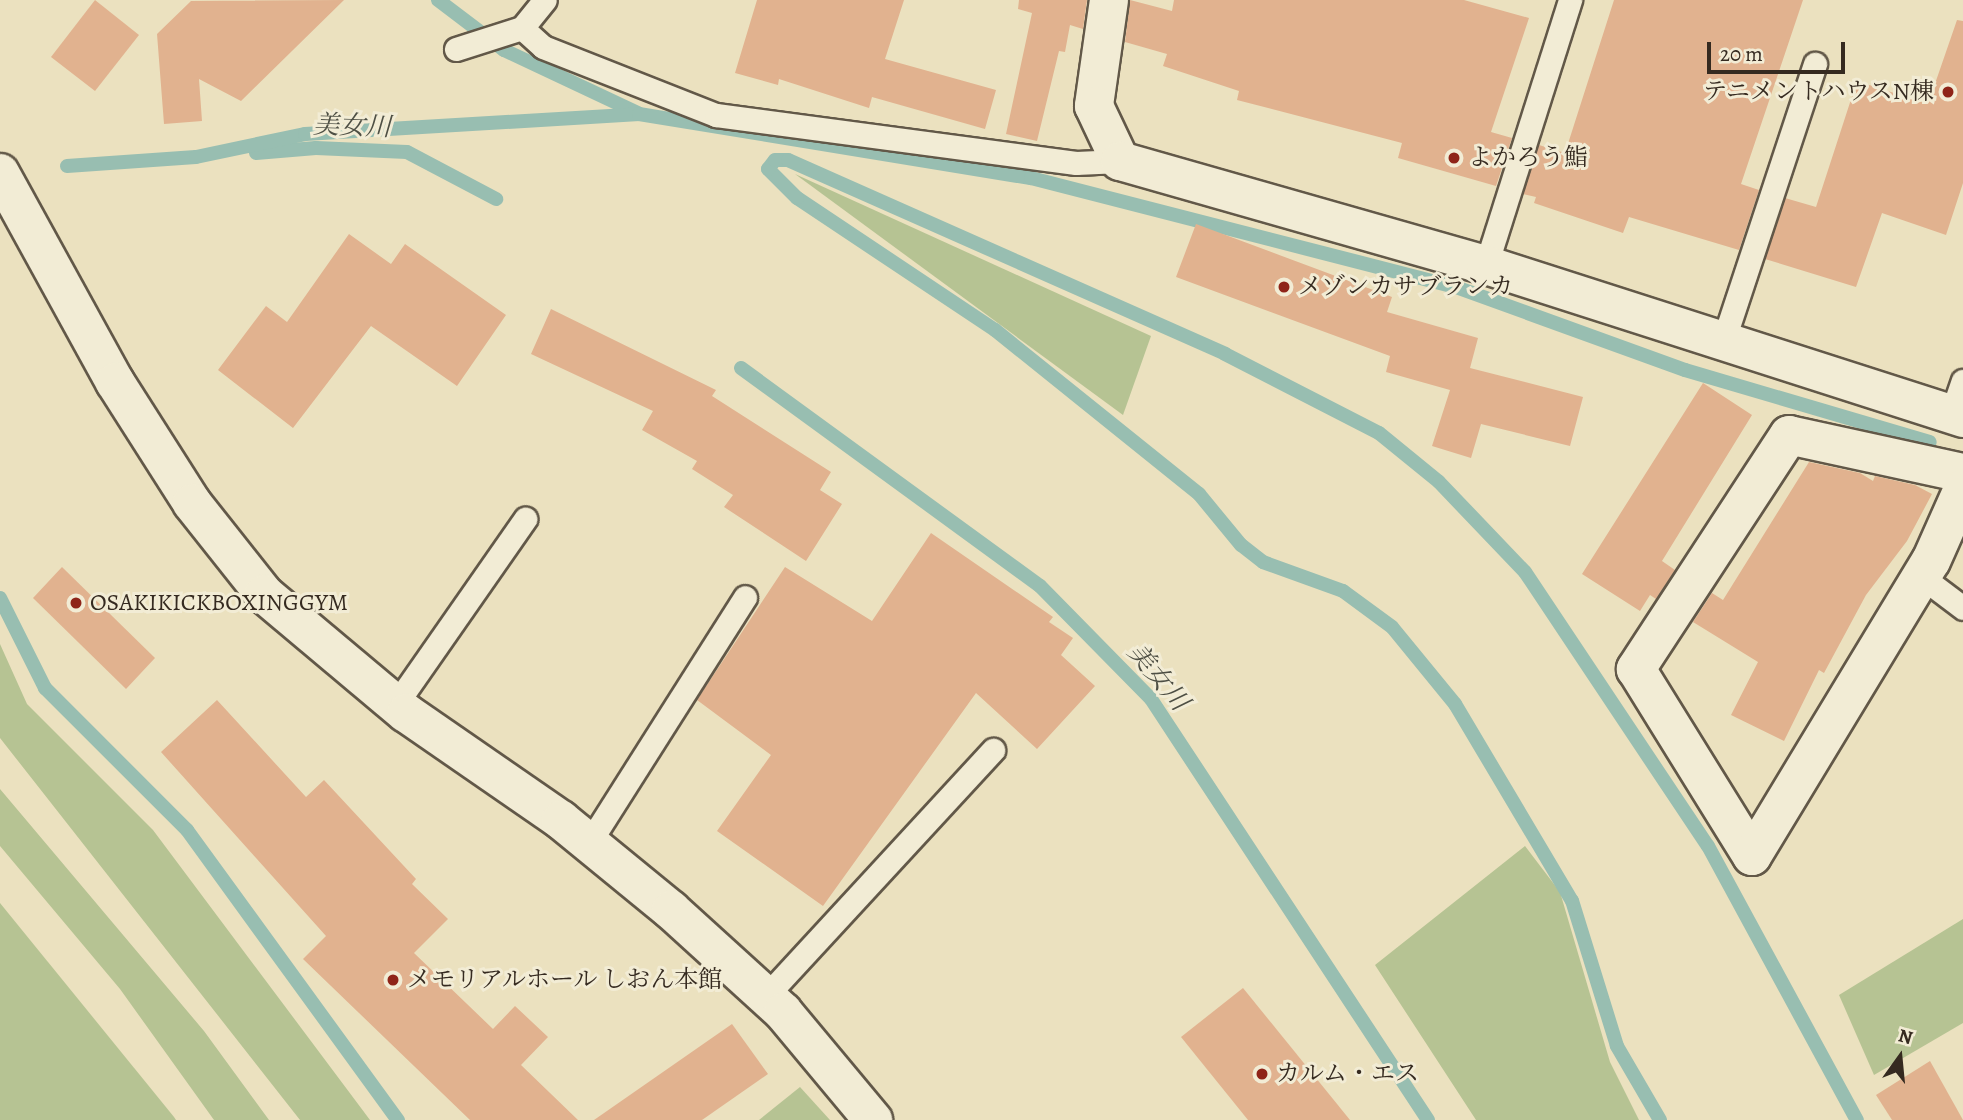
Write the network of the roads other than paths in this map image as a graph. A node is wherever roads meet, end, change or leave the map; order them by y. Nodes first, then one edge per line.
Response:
1 (545, 0) edge
2 (1109, 0) edge
3 (1570, 0) edge
4 (513, 30) junction
5 (456, 49) dead end
6 (1815, 64) dead end
7 (1120, 161) junction
8 (0, 173) edge
9 (1486, 265) junction
10 (1723, 342) junction
11 (1959, 404) edge
12 (1963, 473) edge
13 (1963, 489) edge
14 (525, 519) dead end
15 (1922, 577) junction
16 (745, 597) dead end
17 (1963, 608) edge
18 (396, 704) junction
19 (993, 750) dead end
20 (589, 844) junction
21 (766, 996) junction
22 (873, 1120) edge

1 - 4 lane
2 - 7 street
3 - 9 lane
4 - 5 lane
4 - 7 lane
6 - 10 lane
7 - 9 street
8 - 18 street
9 - 10 street
10 - 11 street
12 - 15 street
13 - 15 street
14 - 18 lane
15 - 17 lane
16 - 20 lane
18 - 20 street
19 - 21 lane
20 - 21 street
21 - 22 street

